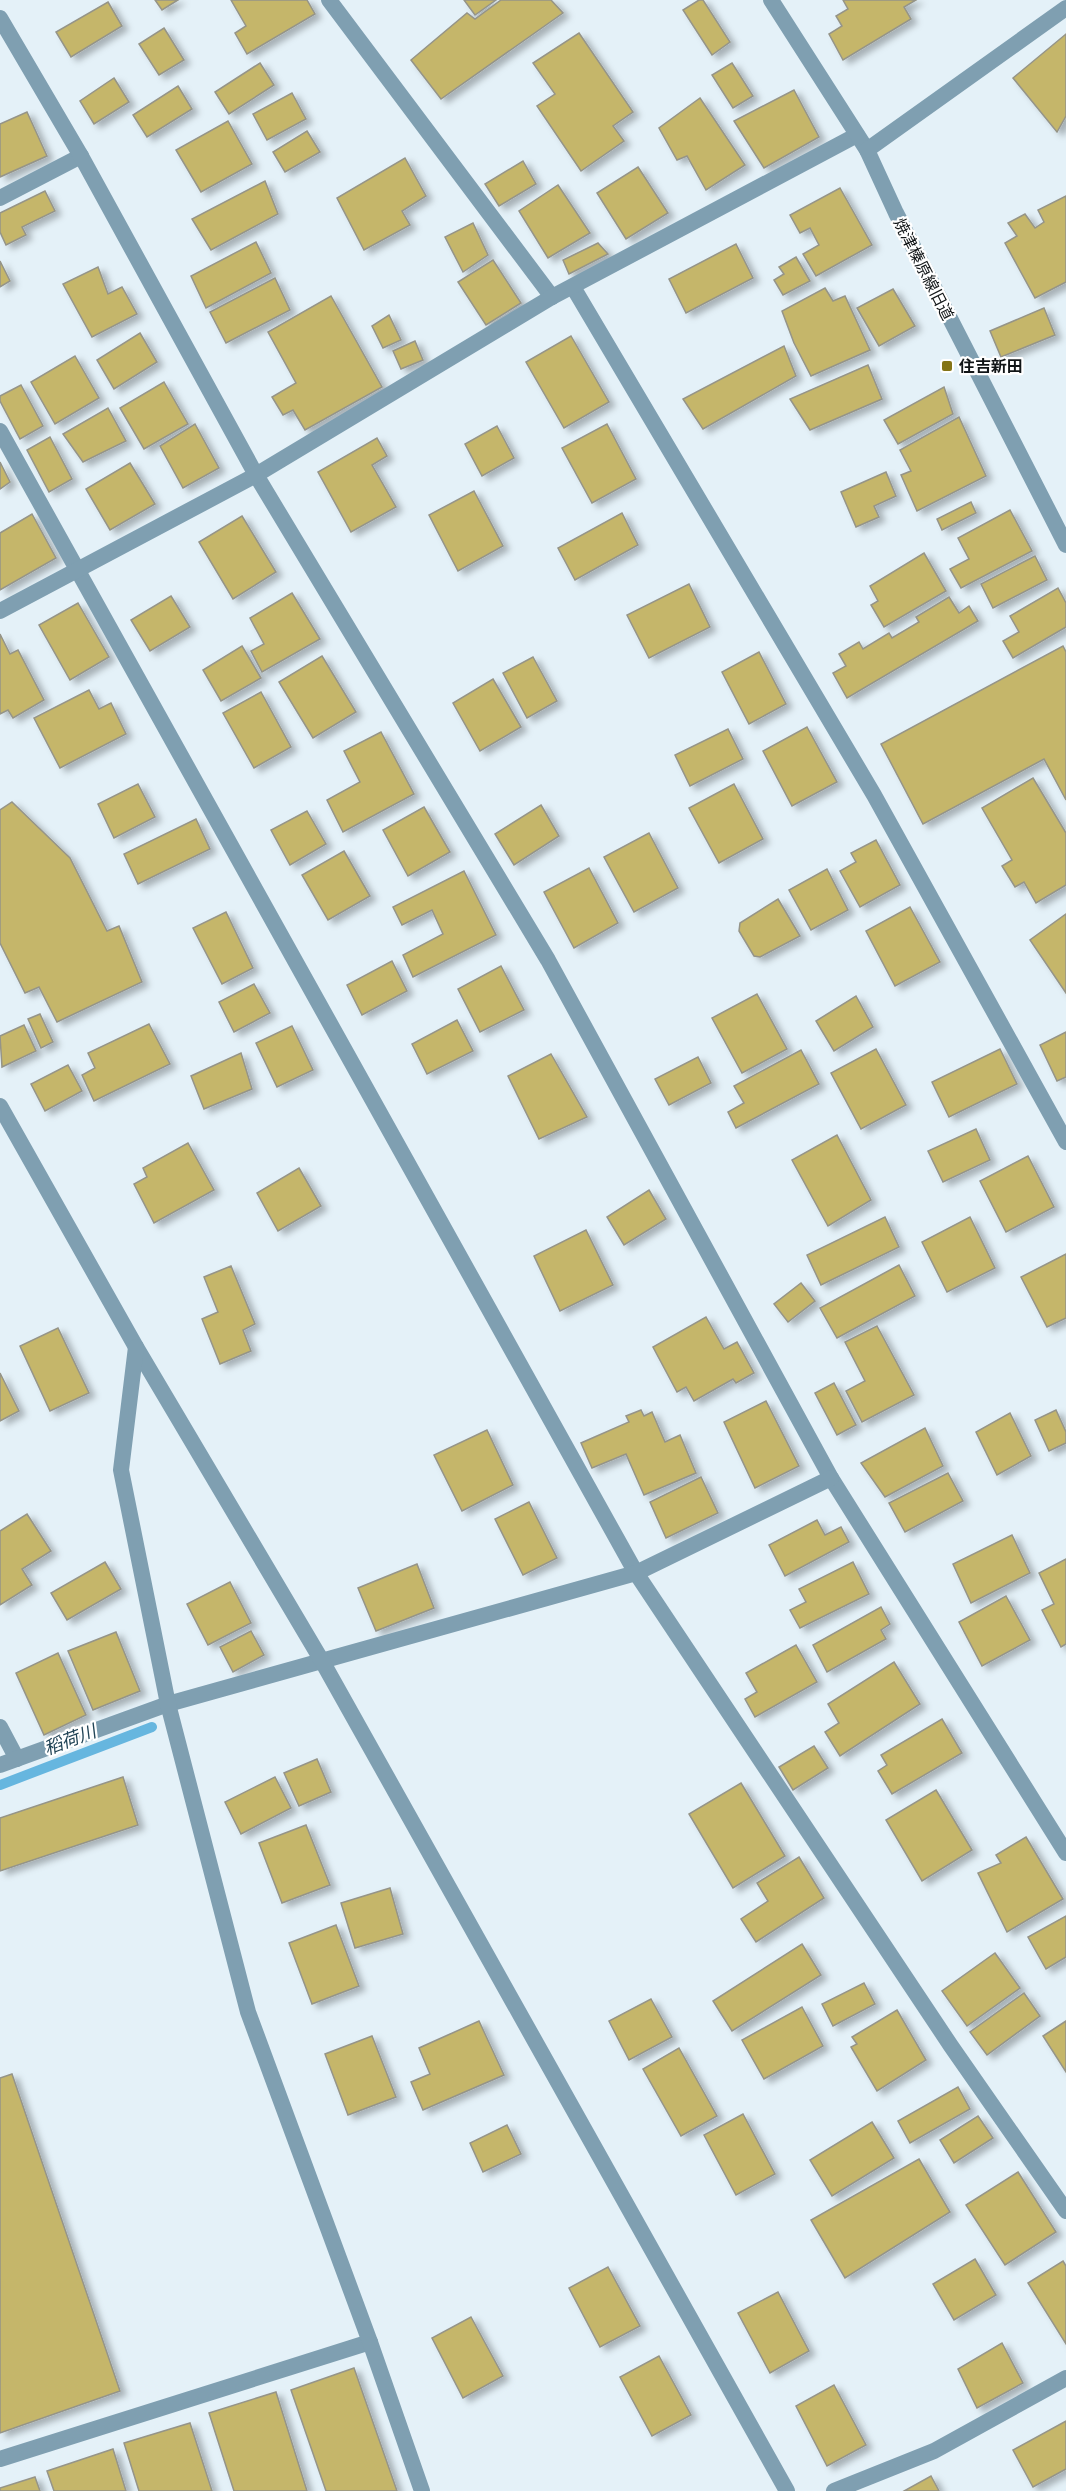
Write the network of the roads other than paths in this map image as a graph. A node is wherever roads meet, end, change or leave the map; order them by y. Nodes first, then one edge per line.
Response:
1 (329, 0) edge
2 (771, 0) edge
3 (1066, 8) edge
4 (0, 18) edge
5 (857, 135) junction
6 (867, 150) junction
7 (81, 156) junction
8 (0, 198) edge
9 (573, 287) junction
10 (552, 297) junction
11 (0, 431) edge
12 (256, 475) junction
13 (1066, 545) edge
14 (78, 569) junction
15 (0, 611) edge
16 (0, 1106) edge
17 (1066, 1142) edge
18 (136, 1347) junction
19 (831, 1478) junction
20 (636, 1574) junction
21 (322, 1661) junction
22 (168, 1704) junction
23 (0, 1727) edge
24 (16, 1759) junction
25 (0, 1765) edge
26 (1066, 1853) edge
27 (1066, 2211) edge
28 (370, 2342) junction
29 (1066, 2378) edge
30 (0, 2459) edge
31 (422, 2491) edge
32 (787, 2491) edge
33 (834, 2491) edge

1 - 10 street
2 - 5 street, 焼津榛原線旧道
3 - 6 street
4 - 7 street
5 - 6 street, 焼津榛原線旧道
5 - 9 street
6 - 13 street, 焼津榛原線旧道
7 - 8 street
7 - 12 street
9 - 10 street
9 - 17 street
10 - 12 street
11 - 14 street
12 - 14 street
12 - 19 street
14 - 15 street
14 - 20 street
16 - 18 street
18 - 21 street
18 - 22 street
19 - 20 street
19 - 26 street
20 - 21 street
20 - 27 street
21 - 22 street
21 - 32 street
22 - 24 street
22 - 28 street
23 - 24 street
24 - 25 street
28 - 30 street
28 - 31 street
29 - 33 street

